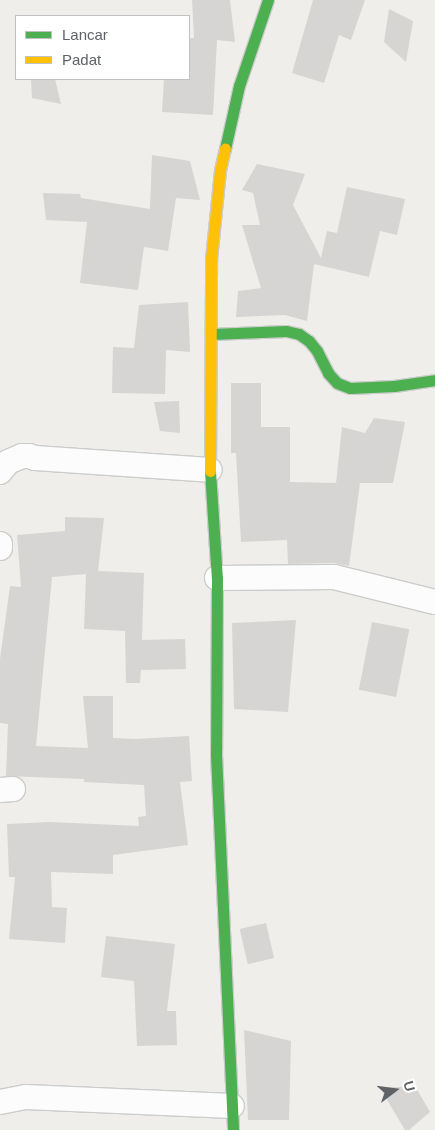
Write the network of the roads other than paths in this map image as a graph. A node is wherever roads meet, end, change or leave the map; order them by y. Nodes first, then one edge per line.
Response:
1 (268, 0) edge
2 (212, 334) junction
3 (435, 380) edge
4 (210, 470) junction
5 (0, 472) edge
6 (0, 544) edge
7 (0, 548) edge
8 (217, 578) junction
9 (435, 602) edge
10 (0, 1102) edge
11 (232, 1106) junction
12 (233, 1130) edge

1 - 2 street
2 - 3 street
2 - 4 street
4 - 5 street
4 - 8 street
6 - 7 street
8 - 9 street
8 - 11 street
10 - 11 street
11 - 12 street

